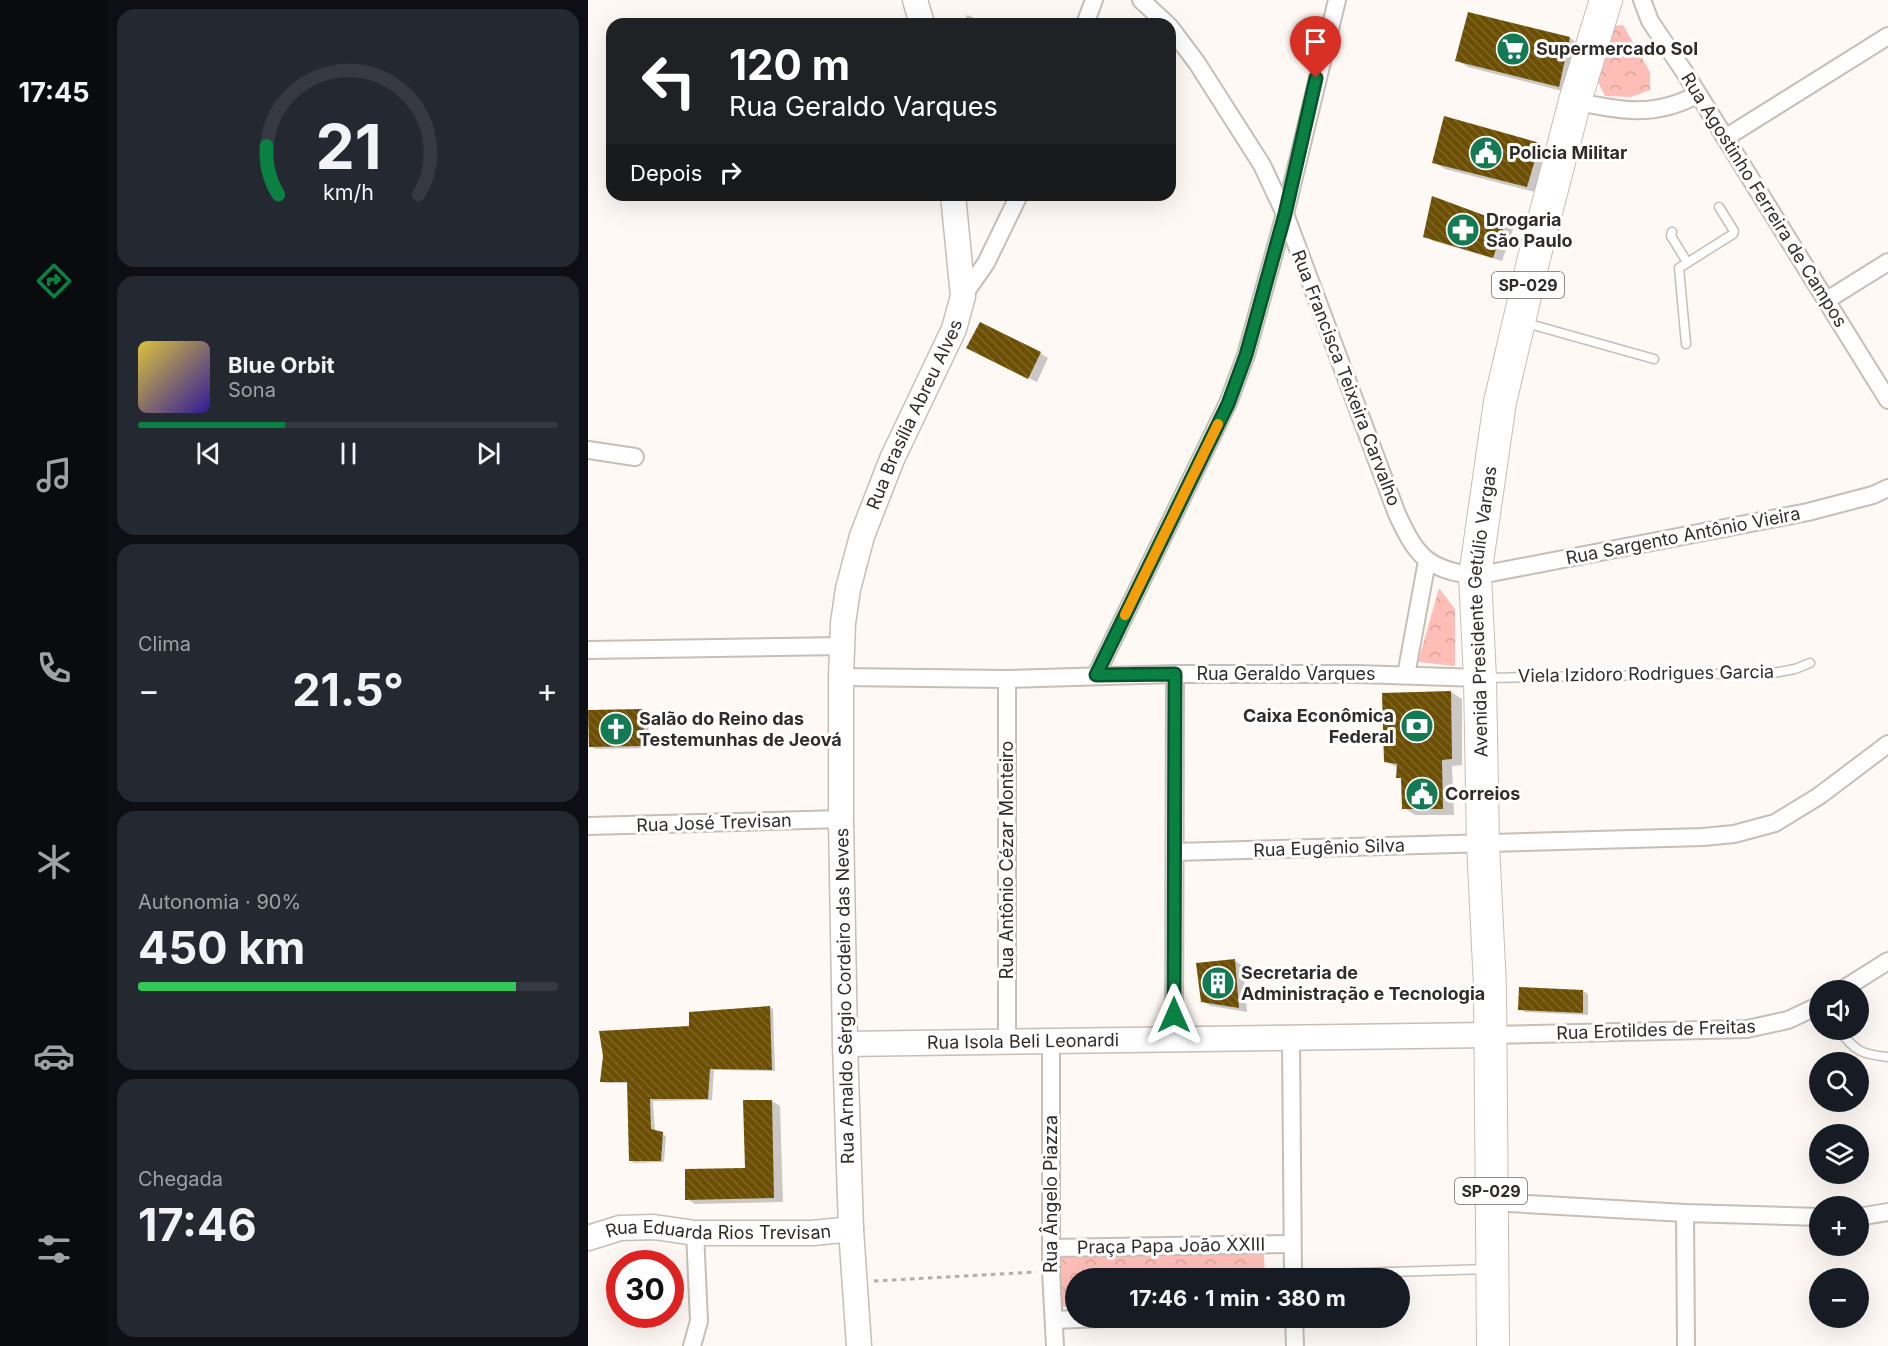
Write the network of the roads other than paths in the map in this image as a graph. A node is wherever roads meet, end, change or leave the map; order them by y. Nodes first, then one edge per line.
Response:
1 (915, 0) edge
2 (1094, 0) edge
3 (1141, 0) edge
4 (1337, 0) edge
5 (1606, 0) edge
6 (1629, 0) edge
7 (1642, 0) edge
8 (920, 18) edge
9 (1087, 18) edge
10 (1161, 18) edge
11 (1650, 21) junction
12 (1176, 34) edge
13 (1888, 36) edge
14 (1698, 94) junction
15 (1575, 101) junction
16 (1725, 138) junction
17 (954, 201) edge
18 (1016, 201) edge
19 (1719, 207) dead end
20 (1285, 214) junction
21 (1672, 232) dead end
22 (1687, 262) junction
23 (1888, 262) edge
24 (963, 296) junction
25 (1827, 300) junction
26 (1520, 321) junction
27 (1686, 344) dead end
28 (1654, 359) dead end
29 (1888, 400) edge
30 (588, 450) edge
31 (635, 457) dead end
32 (1888, 488) edge
33 (1427, 561) junction
34 (1475, 576) junction
35 (843, 646) junction
36 (588, 650) edge
37 (1810, 663) dead end
38 (1175, 674) junction
39 (1096, 675) junction
40 (1406, 675) junction
41 (841, 677) junction
42 (1007, 678) junction
43 (1480, 678) junction
44 (1888, 744) edge
45 (841, 819) junction
46 (588, 826) edge
47 (1483, 844) junction
48 (1175, 852) junction
49 (1888, 961) edge
50 (1858, 980) edge
51 (1809, 1010) edge
52 (1489, 1035) junction
53 (1174, 1038) junction
54 (1291, 1038) junction
55 (1847, 1040) edge
56 (1007, 1042) junction
57 (1051, 1042) junction
58 (845, 1044) junction
59 (1888, 1057) edge
60 (1491, 1202) junction
61 (1888, 1212) edge
62 (1685, 1213) junction
63 (1869, 1215) edge
64 (1809, 1217) edge
65 (851, 1229) junction
66 (695, 1233) junction
67 (588, 1238) edge
68 (1291, 1244) junction
69 (1051, 1248) junction
70 (1292, 1268) edge
71 (1492, 1268) junction
72 (1410, 1271) edge
73 (1054, 1320) junction
74 (1065, 1320) edge
75 (1294, 1328) edge
76 (692, 1346) edge
77 (859, 1346) edge
78 (1055, 1346) edge
79 (1295, 1346) edge
80 (1493, 1346) edge
81 (1686, 1346) edge

1 - 8 street
2 - 9 street
3 - 10 street, Rua Francisca Teixeira Carvalho
4 - 20 street
5 - 15 highway, Avenida Presidente Getúlio Vargas / SP-029
6 - 11 street
7 - 11 street, Rua Agostinho Ferreira de Campos
11 - 14 street, Rua Agostinho Ferreira de Campos
12 - 20 street, Rua Francisca Teixeira Carvalho
13 - 16 street
14 - 15 street
14 - 16 street, Rua Agostinho Ferreira de Campos
15 - 26 highway, Avenida Presidente Getúlio Vargas / SP-029
16 - 25 street, Rua Agostinho Ferreira de Campos
17 - 24 street
18 - 24 street, Rua Brasília Abreu Alves
19 - 22 lane
20 - 33 street, Rua Francisca Teixeira Carvalho
20 - 39 street
21 - 22 lane
22 - 27 lane
23 - 25 street
24 - 35 street, Rua Brasília Abreu Alves
25 - 29 street, Rua Agostinho Ferreira de Campos
26 - 28 lane
26 - 34 highway, Avenida Presidente Getúlio Vargas / SP-029
30 - 31 street
32 - 34 street, Rua Sargento Antônio Vieira
33 - 34 street, Rua Francisca Teixeira Carvalho
33 - 40 street
34 - 43 highway, Avenida Presidente Getúlio Vargas / SP-029
35 - 36 street
35 - 41 street, Rua Arnaldo Sérgio Cordeiro das Neves
37 - 43 lane, Viela Izidoro Rodrigues Garcia
38 - 39 street, Rua Geraldo Varques
38 - 40 street, Rua Geraldo Varques
38 - 48 street
39 - 42 street, Rua Geraldo Varques
40 - 43 street, Rua Geraldo Varques
41 - 42 street, Rua Geraldo Varques
41 - 45 street, Rua Arnaldo Sérgio Cordeiro das Neves
42 - 56 street, Rua Antônio Cézar Monteiro
43 - 47 highway, Avenida Presidente Getúlio Vargas / SP-029
44 - 47 street, Rua Eugênio Silva
45 - 46 street, Rua José Trevisan
45 - 58 street, Rua Arnaldo Sérgio Cordeiro das Neves
47 - 48 street, Rua Eugênio Silva
47 - 52 highway, Avenida Presidente Getúlio Vargas / SP-029
48 - 53 street
49 - 50 street
51 - 52 street, Rua Erotildes de Freitas
52 - 54 street, Rua Isola Beli Leonardi
52 - 60 highway, Avenida Presidente Getúlio Vargas / SP-029
53 - 54 street, Rua Isola Beli Leonardi
53 - 57 street, Rua Isola Beli Leonardi
54 - 68 street
55 - 59 lane
56 - 57 street, Rua Isola Beli Leonardi
56 - 58 street, Rua Isola Beli Leonardi
57 - 69 street, Rua Ângelo Piazza
58 - 65 street, Rua Arnaldo Sérgio Cordeiro das Neves
60 - 62 street
60 - 71 highway, Avenida Presidente Getúlio Vargas / SP-029
61 - 63 street
62 - 64 street
62 - 81 street
65 - 66 street, Rua Eduarda Rios Trevisan
65 - 77 street, Rua Arnaldo Sérgio Cordeiro das Neves
66 - 67 street, Rua Eduarda Rios Trevisan
66 - 76 street
68 - 69 street, Praça Papa João XXIII
68 - 70 street
69 - 73 street, Rua Ângelo Piazza
71 - 72 lane
71 - 80 highway, Avenida Presidente Getúlio Vargas / SP-029
73 - 74 street
73 - 78 street, Rua Ângelo Piazza
75 - 79 street

